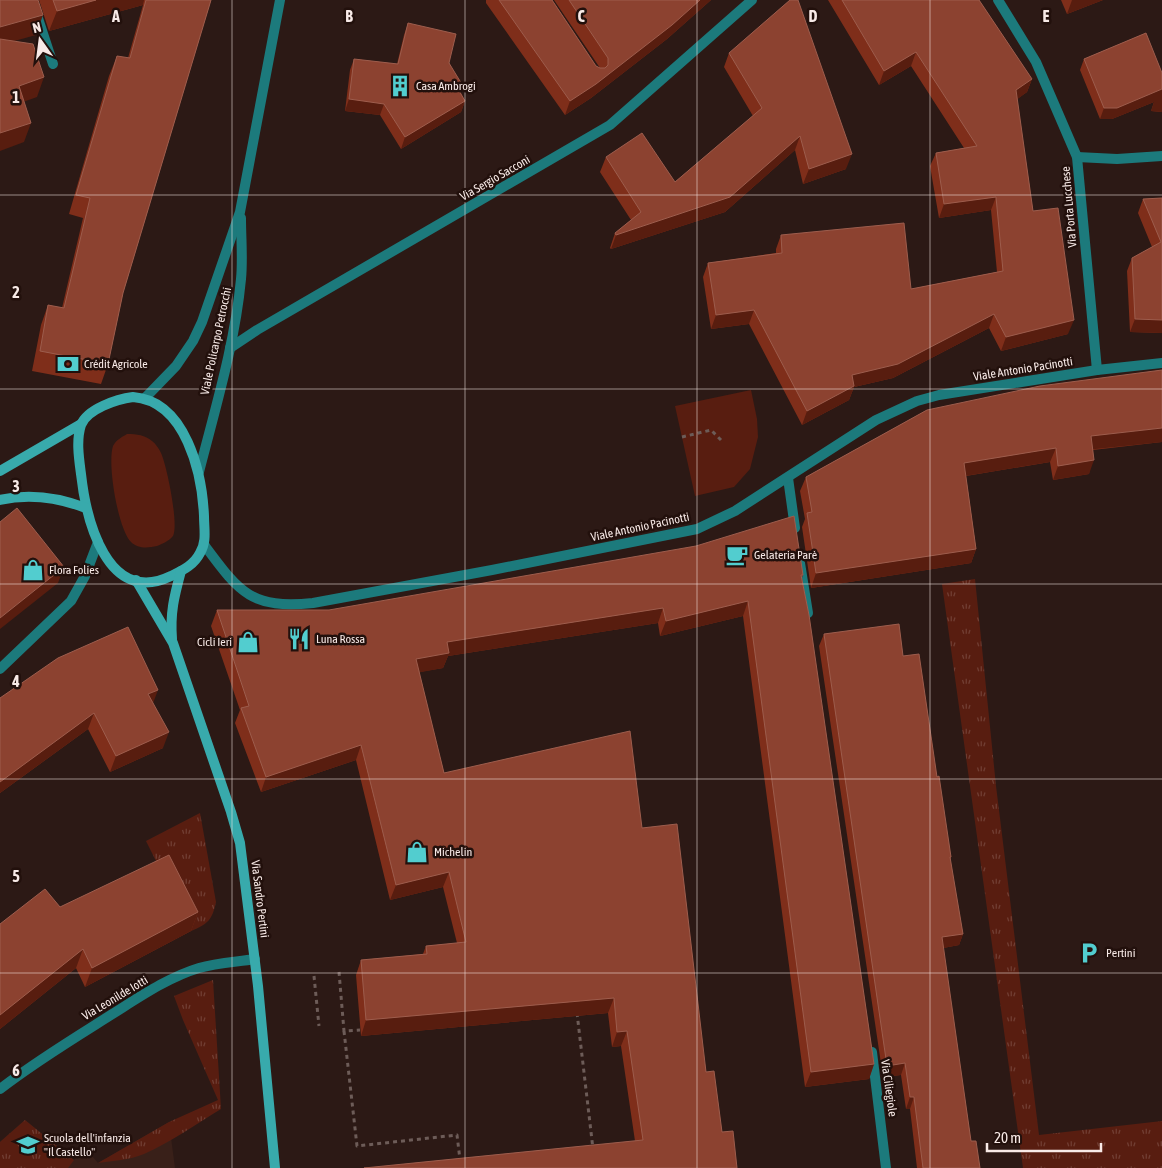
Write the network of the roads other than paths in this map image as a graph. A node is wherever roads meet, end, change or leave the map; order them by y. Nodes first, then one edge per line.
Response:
1 (32, 0) edge
2 (280, 0) edge
3 (752, 0) edge
4 (998, 0) edge
5 (53, 64) dead end
6 (1162, 156) edge
7 (1077, 157) junction
8 (240, 212) junction
9 (230, 348) junction
10 (1162, 363) edge
11 (1097, 370) junction
12 (145, 398) junction
13 (81, 424) junction
14 (0, 471) edge
15 (199, 472) junction
16 (788, 478) junction
17 (0, 500) edge
18 (86, 508) junction
19 (98, 542) junction
20 (204, 546) junction
21 (181, 572) junction
22 (136, 580) junction
23 (809, 622) edge
24 (173, 643) junction
25 (0, 669) edge
26 (255, 959) junction
27 (871, 1045) edge
28 (0, 1089) edge
29 (275, 1168) edge
30 (886, 1168) edge

1 - 5 street
2 - 8 street, Viale Policarpo Petrocchi
3 - 9 street, Via Sergio Sacconi
4 - 7 street, Via Porta Lucchese
6 - 7 street
7 - 11 street, Via Porta Lucchese
8 - 9 street, Viale Policarpo Petrocchi
8 - 12 street, Viale Policarpo Petrocchi
9 - 15 street, Viale Policarpo Petrocchi
10 - 11 street, Viale Antonio Pacinotti
11 - 16 street, Viale Antonio Pacinotti
12 - 13 main road
12 - 15 main road
13 - 14 main road
13 - 18 main road
15 - 20 main road
16 - 20 street, Viale Antonio Pacinotti
16 - 23 street
17 - 18 main road
18 - 19 main road
19 - 22 main road
19 - 25 street
20 - 21 main road
21 - 22 main road
21 - 24 main road, Via Sandro Pertini
22 - 24 main road, Via Sandro Pertini
24 - 26 main road, Via Sandro Pertini
26 - 28 street, Via Leonilde Iotti
26 - 29 main road, Via Sandro Pertini
27 - 30 street, Via Ciliegiole

